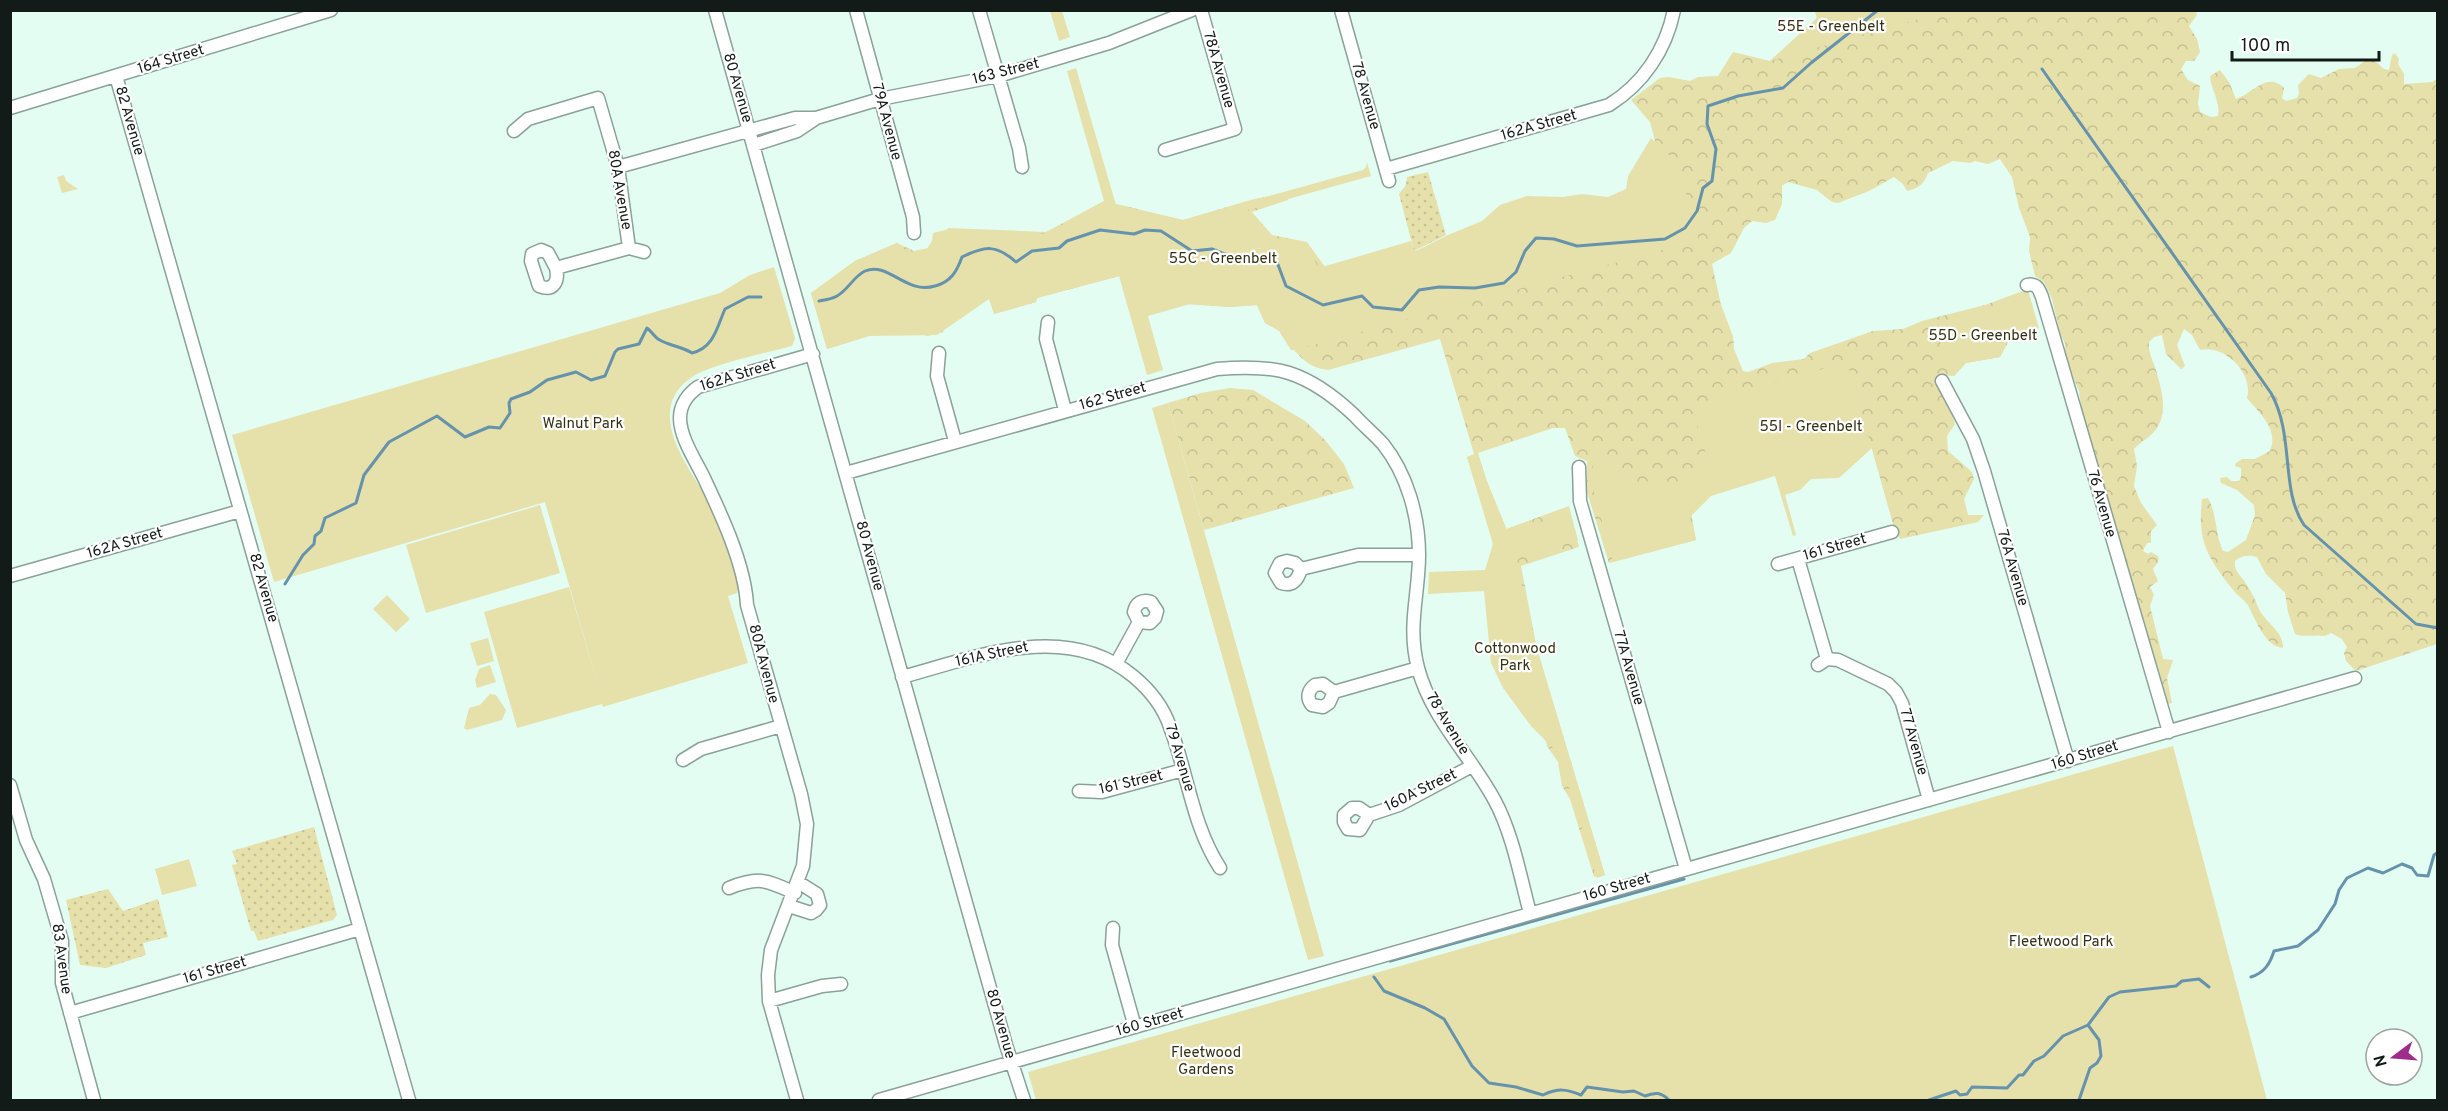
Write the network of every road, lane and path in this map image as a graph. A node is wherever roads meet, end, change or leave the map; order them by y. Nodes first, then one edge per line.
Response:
1 (715, 10) edge
2 (856, 10) edge
3 (980, 10) edge
4 (1192, 10) edge
5 (1201, 10) edge
6 (1341, 10) edge
7 (1674, 10) edge
8 (329, 11) edge
9 (116, 76) junction
10 (998, 76) junction
11 (880, 99) junction
12 (10, 108) edge
13 (816, 118) junction
14 (750, 130) junction
15 (514, 131) dead end
16 (754, 146) junction
17 (1165, 150) dead end
18 (618, 167) junction
19 (1022, 167) dead end
20 (1388, 175) joint
21 (914, 233) dead end
22 (629, 248) junction
23 (644, 252) dead end
24 (556, 268) dead end
25 (2027, 285) dead end
26 (1048, 322) dead end
27 (939, 353) dead end
28 (813, 354) junction
29 (1942, 381) dead end
30 (1065, 410) junction
31 (1368, 429) joint
32 (955, 441) junction
33 (692, 452) joint
34 (1579, 467) dead end
35 (846, 472) junction
36 (240, 511) junction
37 (1892, 532) dead end
38 (1419, 555) junction
39 (1798, 559) junction
40 (1778, 564) dead end
41 (1301, 569) dead end
42 (10, 576) edge
43 (1139, 622) dead end
44 (1117, 662) junction
45 (1418, 668) junction
46 (902, 677) junction
47 (2355, 678) dead end
48 (1334, 692) dead end
49 (781, 726) junction
50 (2169, 732) junction
51 (683, 760) dead end
52 (2068, 761) junction
53 (1472, 766) junction
54 (1183, 770) junction
55 (10, 785) edge
56 (1079, 791) dead end
57 (1929, 800) junction
58 (1370, 815) dead end
59 (1220, 868) dead end
60 (1686, 868) junction
61 (729, 888) dead end
62 (796, 888) junction
63 (789, 906) junction
64 (1530, 913) junction
65 (1113, 928) dead end
66 (360, 929) junction
67 (841, 984) dead end
68 (769, 1001) junction
69 (70, 1013) junction
70 (1135, 1027) junction
71 (1011, 1062) junction
72 (94, 1101) edge
73 (409, 1101) edge
74 (797, 1101) edge
75 (879, 1101) edge
76 (1024, 1101) edge

1 - 14 street, 80 Avenue
2 - 11 street, 79A Avenue
3 - 10 street
4 - 10 street, 163 Street
5 - 17 street, 78A Avenue
6 - 20 street, 78 Avenue
7 - 20 street, 162A Street
8 - 9 street, 164 Street
9 - 12 street, 164 Street
9 - 36 street, 82 Avenue
10 - 11 street, 163 Street
10 - 19 street
11 - 13 street, 163 Street
11 - 21 street, 79A Avenue
13 - 14 street, 163 Street
13 - 16 street, 163 Street
14 - 16 street, 80 Avenue
14 - 18 street, 163 Street
15 - 18 street, 80A Avenue
16 - 28 street, 80 Avenue
18 - 22 street, 80A Avenue
22 - 23 street
22 - 24 street
25 - 50 street, 76 Avenue
26 - 30 street
27 - 32 street
28 - 33 street, 162A Street
28 - 35 street, 80 Avenue
29 - 52 street, 76A Avenue
30 - 31 street, 162 Street
30 - 32 street, 162 Street
31 - 38 street, 78 Avenue
32 - 35 street, 162 Street
33 - 49 street, 80A Avenue
34 - 60 street, 77A Avenue
35 - 46 street, 80 Avenue
36 - 42 street, 162A Street
36 - 66 street, 82 Avenue
37 - 39 street, 161 Street
38 - 41 street
38 - 45 street, 78 Avenue
39 - 40 street, 161 Street
39 - 57 street, 77 Avenue
43 - 44 street
44 - 46 street, 161A Street
44 - 54 street, 79 Avenue
45 - 48 street
45 - 53 street, 78 Avenue
46 - 71 street, 80 Avenue
47 - 50 street, 160 Street
49 - 51 street
49 - 62 street, 80A Avenue
50 - 52 street, 160 Street
52 - 57 street, 160 Street
53 - 58 street, 160A Street
53 - 64 street, 78 Avenue
54 - 56 street, 161 Street
54 - 59 street, 79 Avenue
55 - 69 street, 83 Avenue
57 - 60 street, 160 Street
60 - 64 street, 160 Street
61 - 62 street
62 - 63 street, 80A Avenue
62 - 63 street
63 - 68 street, 80A Avenue
64 - 70 street, 160 Street
65 - 70 street
66 - 69 street, 161 Street
66 - 73 street, 82 Avenue
67 - 68 street
68 - 74 street, 80A Avenue
69 - 72 street, 83 Avenue
70 - 71 street, 160 Street
71 - 75 street, 160 Street
71 - 76 street, 80 Avenue

